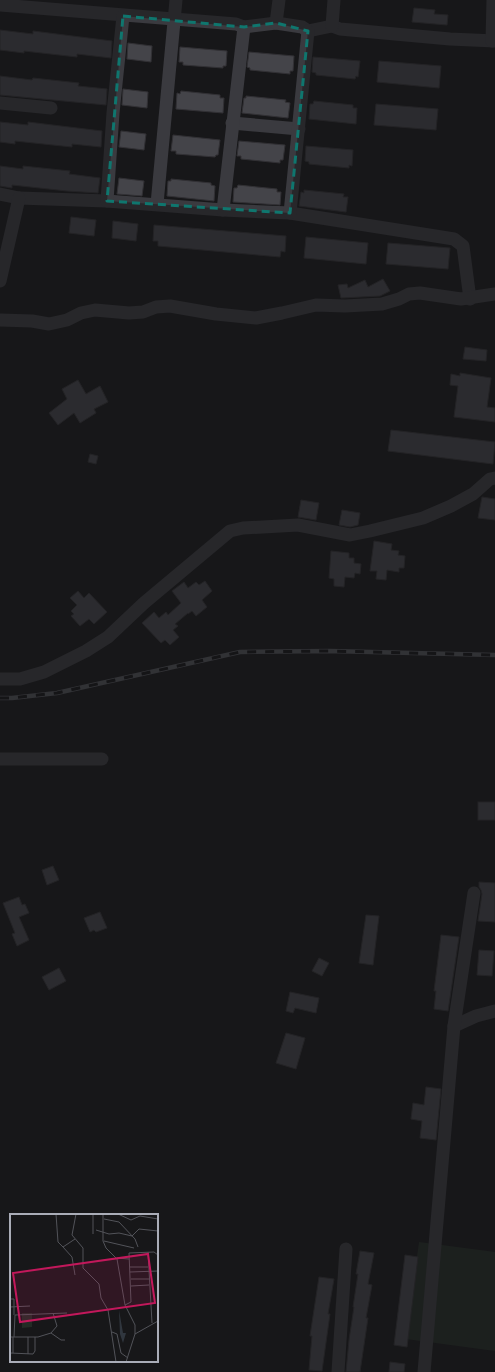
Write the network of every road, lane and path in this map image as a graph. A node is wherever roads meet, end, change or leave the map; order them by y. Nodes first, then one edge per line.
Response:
1 (176, 0) edge
2 (279, 0) edge
3 (334, 0) edge
4 (493, 0) edge
5 (0, 5) edge
6 (124, 16) junction
7 (175, 19) junction
8 (276, 23) junction
9 (332, 26) junction
10 (244, 27) junction
11 (308, 31) junction
12 (494, 41) edge
13 (0, 103) edge
14 (51, 108) dead end
15 (232, 123) junction
16 (298, 129) junction
17 (0, 194) edge
18 (19, 198) junction
19 (106, 201) junction
20 (157, 204) junction
21 (223, 210) junction
22 (290, 213) junction
23 (0, 281) edge
24 (495, 294) edge
25 (470, 299) junction
26 (0, 320) edge
27 (495, 478) edge
28 (0, 679) edge
29 (0, 759) edge
30 (102, 759) dead end
31 (474, 893) dead end
32 (495, 1011) edge
33 (454, 1026) junction
34 (346, 1249) dead end
35 (338, 1372) edge
36 (424, 1372) edge

1 - 7 street
2 - 8 street
3 - 9 street
4 - 12 street
5 - 6 street
6 - 7 street
6 - 19 street
7 - 10 street
7 - 20 street
8 - 10 street
8 - 11 street
9 - 11 street
9 - 12 street
10 - 15 street
11 - 16 street
13 - 14 street
15 - 16 street
15 - 21 street
16 - 22 street
17 - 18 street
18 - 19 street
18 - 23 street
19 - 20 street
20 - 21 street
21 - 22 street
22 - 25 street
24 - 25 street
25 - 26 street
27 - 28 street
29 - 30 street
31 - 33 street
32 - 33 street
33 - 36 street
34 - 35 street

